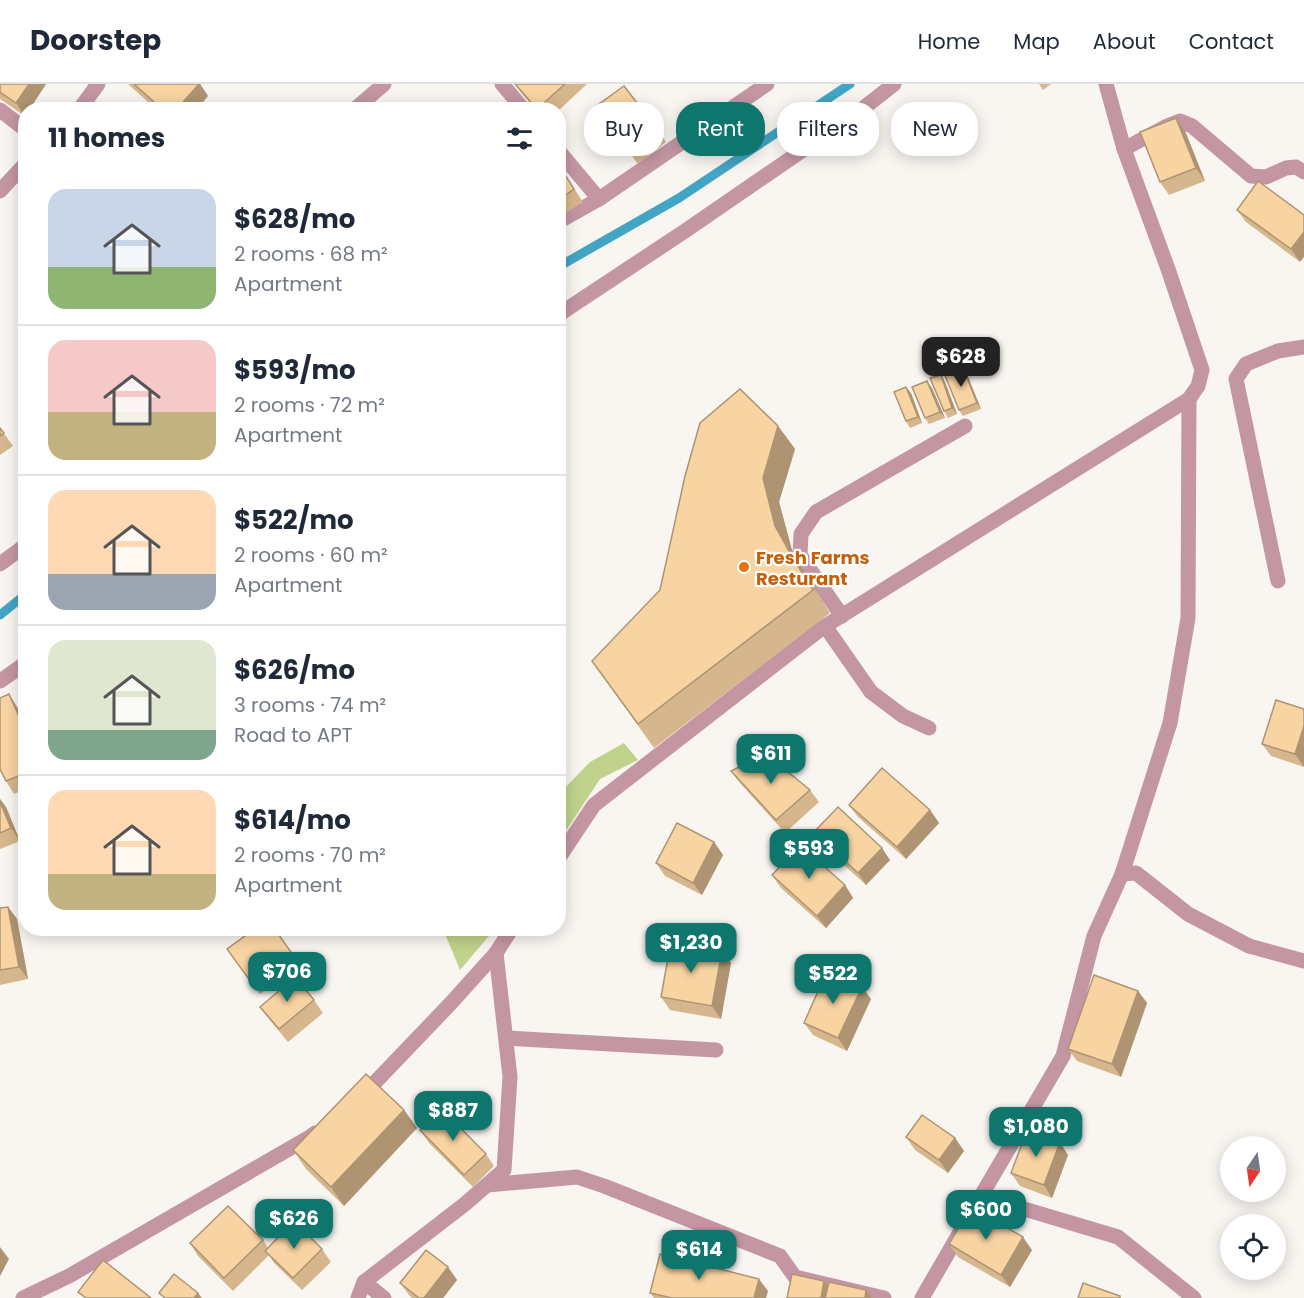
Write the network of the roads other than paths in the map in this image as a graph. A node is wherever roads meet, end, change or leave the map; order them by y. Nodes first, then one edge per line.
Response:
1 (98, 84) edge
2 (384, 84) edge
3 (502, 84) edge
4 (767, 84) edge
5 (894, 84) edge
6 (1106, 84) edge
7 (86, 102) edge
8 (363, 102) edge
9 (517, 102) edge
10 (0, 110) edge
11 (18, 124) edge
12 (1124, 149) junction
13 (566, 160) edge
14 (18, 172) edge
15 (1304, 172) edge
16 (0, 191) edge
17 (599, 199) junction
18 (566, 218) edge
19 (566, 310) edge
20 (1304, 347) edge
21 (1189, 399) junction
22 (965, 426) dead end
23 (18, 551) edge
24 (0, 564) edge
25 (1278, 581) dead end
26 (842, 616) junction
27 (825, 626) junction
28 (18, 669) edge
29 (0, 681) edge
30 (929, 728) dead end
31 (566, 847) edge
32 (1122, 874) junction
33 (507, 936) edge
34 (496, 953) junction
35 (1304, 961) edge
36 (506, 1038) junction
37 (716, 1050) dead end
38 (351, 1104) edge
39 (326, 1125) edge
40 (487, 1185) junction
41 (981, 1196) junction
42 (364, 1282) junction
43 (22, 1298) edge
44 (358, 1298) edge
45 (384, 1298) edge
46 (884, 1298) edge
47 (922, 1298) edge
48 (1194, 1298) edge

1 - 7 street
2 - 8 street
3 - 9 street
4 - 17 street
5 - 19 street
6 - 12 street
10 - 11 street
12 - 15 street
12 - 21 street
13 - 17 street
14 - 16 street
17 - 18 street
20 - 25 street
21 - 26 street
21 - 32 street
22 - 26 street
23 - 24 street
26 - 27 street
27 - 30 street
27 - 31 street
28 - 29 street
32 - 35 street
32 - 41 street
33 - 34 street
34 - 36 street
34 - 38 street
36 - 37 street
36 - 40 street
39 - 43 street
40 - 42 street
40 - 46 street
41 - 47 street
41 - 48 street
42 - 44 street
42 - 45 street

